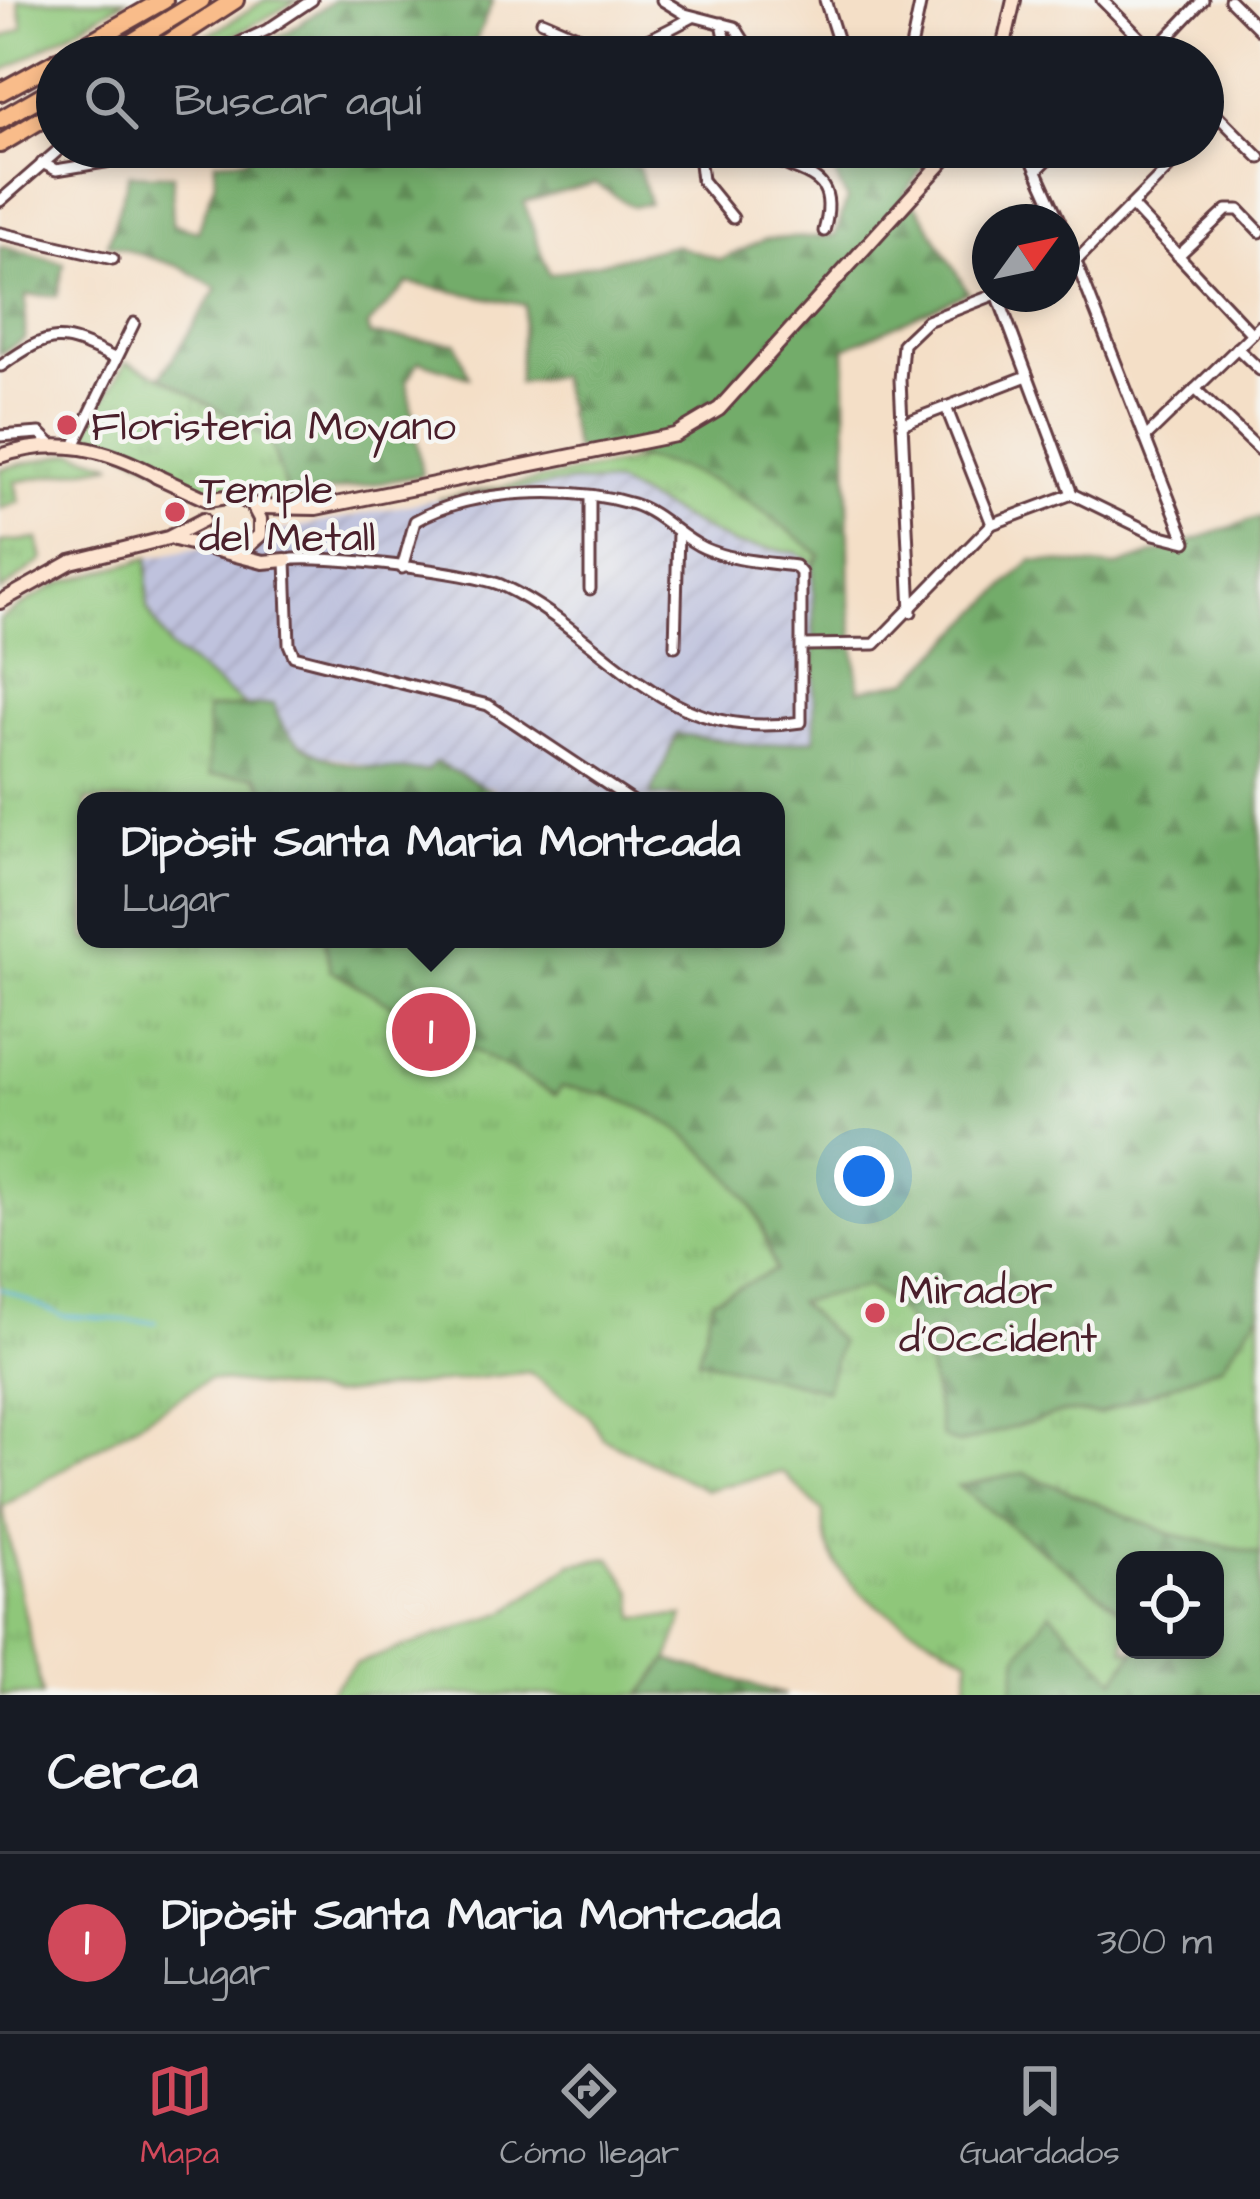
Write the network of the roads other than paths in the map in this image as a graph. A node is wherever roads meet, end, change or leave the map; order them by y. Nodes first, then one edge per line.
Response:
1 (164, 0) edge
2 (201, 0) edge
3 (236, 0) edge
4 (312, 0) edge
5 (662, 0) edge
6 (825, 0) edge
7 (921, 0) edge
8 (1014, 0) edge
9 (1102, 0) edge
10 (1203, 0) edge
11 (1230, 0) edge
12 (693, 17) junction
13 (542, 21) dead end
14 (722, 23) junction
15 (1260, 30) edge
16 (101, 36) edge
17 (142, 36) edge
18 (180, 36) edge
19 (254, 36) edge
20 (576, 36) edge
21 (656, 36) edge
22 (725, 36) edge
23 (742, 36) edge
24 (836, 36) edge
25 (913, 36) edge
26 (1006, 36) edge
27 (1136, 36) edge
28 (1171, 36) edge
29 (36, 72) edge
30 (0, 92) edge
31 (36, 99) edge
32 (0, 120) edge
33 (1224, 122) edge
34 (36, 123) edge
35 (0, 144) edge
36 (1260, 158) edge
37 (36, 168) edge
38 (701, 168) edge
39 (796, 168) edge
40 (937, 168) edge
41 (1169, 168) edge
42 (1037, 170) edge
43 (0, 201) edge
44 (1052, 204) edge
45 (1132, 206) junction
46 (733, 218) dead end
47 (824, 231) dead end
48 (1260, 232) edge
49 (0, 233) edge
50 (1178, 256) junction
51 (1080, 257) edge
52 (113, 259) dead end
53 (1080, 268) edge
54 (972, 305) edge
55 (1004, 312) edge
56 (134, 323) dead end
57 (1256, 330) edge
58 (1237, 348) junction
59 (116, 359) junction
60 (1, 366) edge
61 (1260, 370) edge
62 (1027, 376) junction
63 (1195, 389) junction
64 (946, 406) junction
65 (902, 424) junction
66 (0, 436) edge
67 (1147, 436) junction
68 (51, 444) junction
69 (76, 444) junction
70 (1260, 450) edge
71 (0, 456) edge
72 (156, 476) junction
73 (1072, 494) junction
74 (590, 496) junction
75 (216, 500) junction
76 (251, 503) junction
77 (284, 510) junction
78 (203, 517) junction
79 (992, 524) junction
80 (259, 532) junction
81 (678, 532) junction
82 (168, 538) junction
83 (210, 545) junction
84 (240, 553) junction
85 (281, 559) junction
86 (402, 568) junction
87 (590, 590) dead end
88 (0, 602) edge
89 (911, 612) junction
90 (803, 645) junction
91 (675, 646) dead end
92 (618, 792) edge

1 - 16 highway
2 - 17 highway
3 - 18 highway
4 - 19 street
5 - 12 street
6 - 24 street
7 - 25 street
8 - 26 main road
9 - 27 street
10 - 28 street
11 - 15 street
12 - 14 street
12 - 21 street
13 - 20 street
14 - 22 street
14 - 23 street
29 - 30 highway
31 - 32 highway
33 - 36 street
34 - 35 highway
37 - 43 street
38 - 46 street
39 - 47 street
40 - 77 main road
41 - 45 street
42 - 44 street
45 - 50 street
45 - 51 street
48 - 50 street
49 - 52 street
50 - 57 street
53 - 67 street
54 - 65 street
55 - 62 street
56 - 59 street
57 - 58 street
58 - 61 street
58 - 63 street
59 - 60 street
59 - 69 street
62 - 64 street
62 - 73 street
63 - 67 street
63 - 70 street
64 - 65 street
64 - 79 street
65 - 89 street
66 - 68 street
67 - 73 street
68 - 69 main road
68 - 71 main road
69 - 72 main road
72 - 75 main road
72 - 78 main road
73 - 79 street
74 - 81 street
74 - 86 street
74 - 87 street
75 - 76 main road
75 - 78 main road
76 - 77 main road
76 - 80 main road
77 - 80 main road
78 - 82 main road
78 - 83 main road
79 - 89 street
80 - 84 main road
80 - 85 main road
81 - 90 street
81 - 91 street
82 - 83 main road
82 - 88 main road
83 - 84 main road
84 - 85 main road
85 - 86 street
85 - 92 street
86 - 90 street
89 - 90 street

